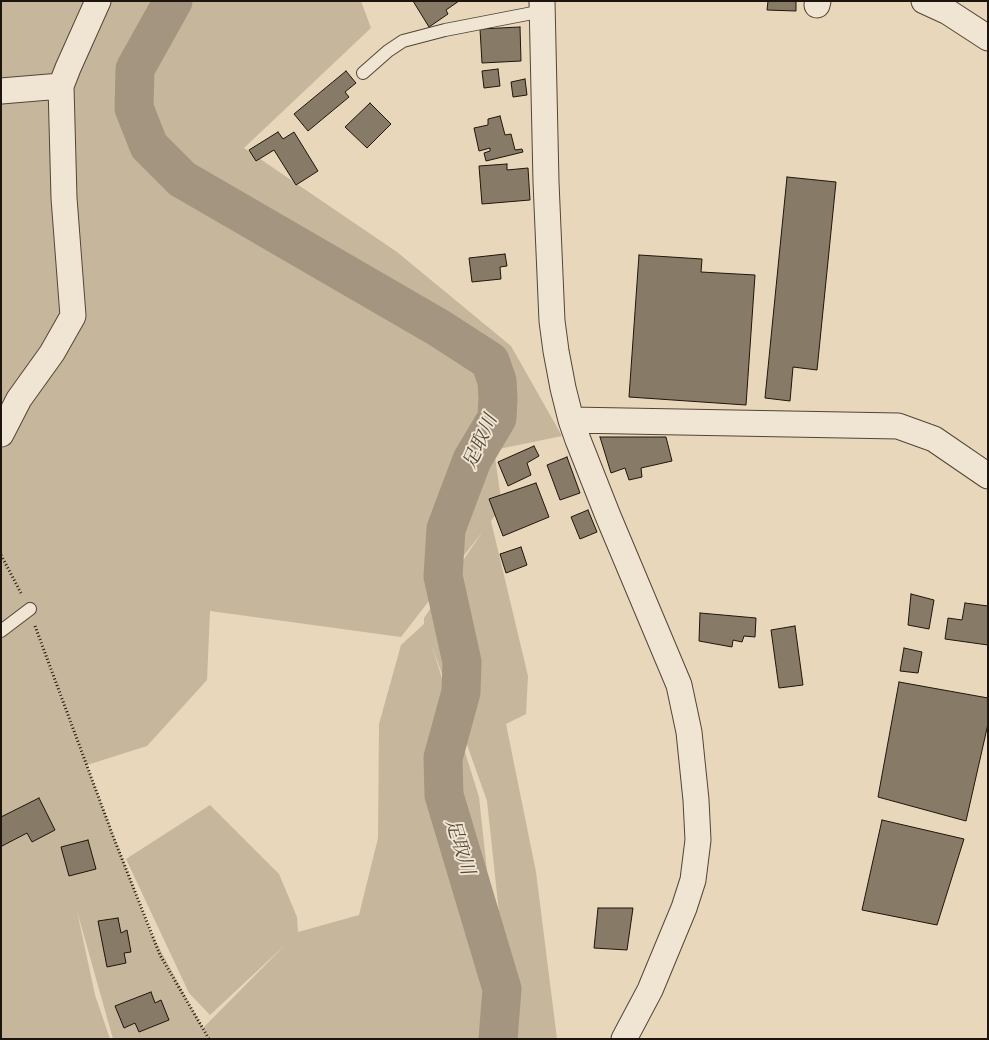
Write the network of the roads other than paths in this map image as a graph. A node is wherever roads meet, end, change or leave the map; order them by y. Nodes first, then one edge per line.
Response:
1 (98, 1) edge
2 (924, 1) edge
3 (542, 6) edge
4 (988, 38) edge
5 (363, 73) dead end
6 (61, 86) junction
7 (1, 91) edge
8 (571, 420) junction
9 (1, 434) edge
10 (988, 476) edge
11 (30, 609) road end
12 (1, 631) edge
13 (624, 1039) edge

1 - 6 street
2 - 4 street
3 - 5 lane
3 - 8 street
6 - 7 street
6 - 9 street
8 - 10 street
8 - 13 street
11 - 12 lane

